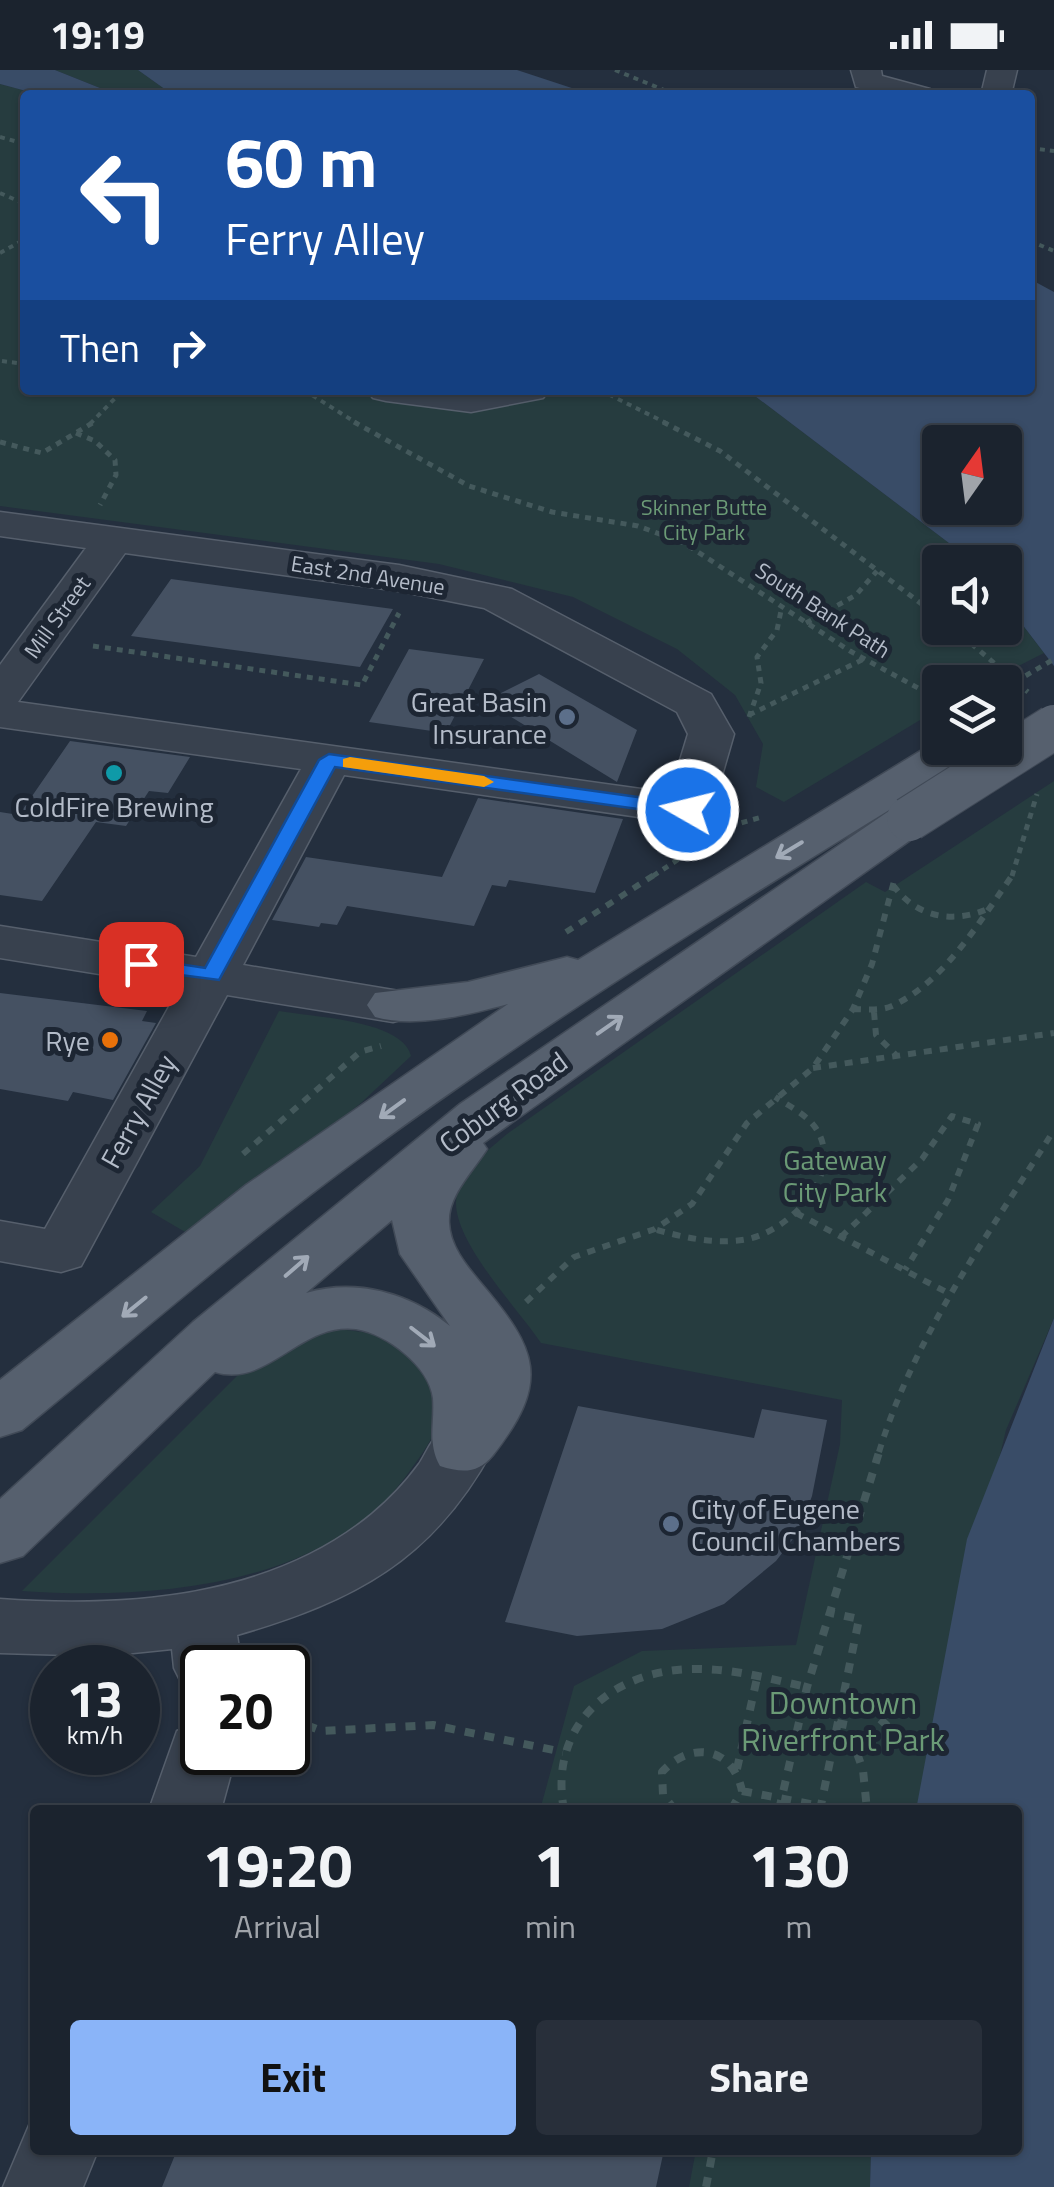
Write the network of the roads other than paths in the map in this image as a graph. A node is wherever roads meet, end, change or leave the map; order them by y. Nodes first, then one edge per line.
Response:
1 (866, 70) edge
2 (899, 90) edge
3 (425, 395) edge
4 (503, 395) edge
5 (0, 524) edge
6 (96, 536) junction
7 (0, 696) edge
8 (1035, 707) edge
9 (0, 714) edge
10 (329, 760) junction
11 (939, 765) edge
12 (891, 809) junction
13 (0, 942) edge
14 (617, 956) junction
15 (212, 976) junction
16 (393, 1005) junction
17 (443, 1072) junction
18 (478, 1117) junction
19 (0, 1241) edge
20 (0, 1414) edge
21 (462, 1449) junction
22 (68, 1471) junction
23 (0, 1538) edge
24 (0, 1626) edge
25 (205, 1641) edge
26 (195, 1775) edge
27 (186, 1805) edge
28 (56, 2155) edge
29 (43, 2187) edge

1 - 2 street
3 - 4 street
5 - 6 street, East 2nd Avenue
6 - 7 street, Mill Street
6 - 10 street, East 2nd Avenue
8 - 12 main road, Coburg Road, bridge
9 - 10 street
10 - 15 street, Ferry Alley
11 - 12 main road, Coburg Road
12 -> 14 main road, Coburg Road
18 -> 12 main road, Coburg Road
13 - 15 street
14 - 16 main road
14 - 17 main road, Coburg Road
15 - 16 street
15 - 19 street, Ferry Alley
16 - 17 main road
17 -> 20 main road, Coburg Road
18 - 21 main road
22 -> 18 main road, Coburg Road
22 -> 21 main road
21 - 25 street
22 - 23 main road, Coburg Road
24 - 25 street
26 - 27 street
28 - 29 street

